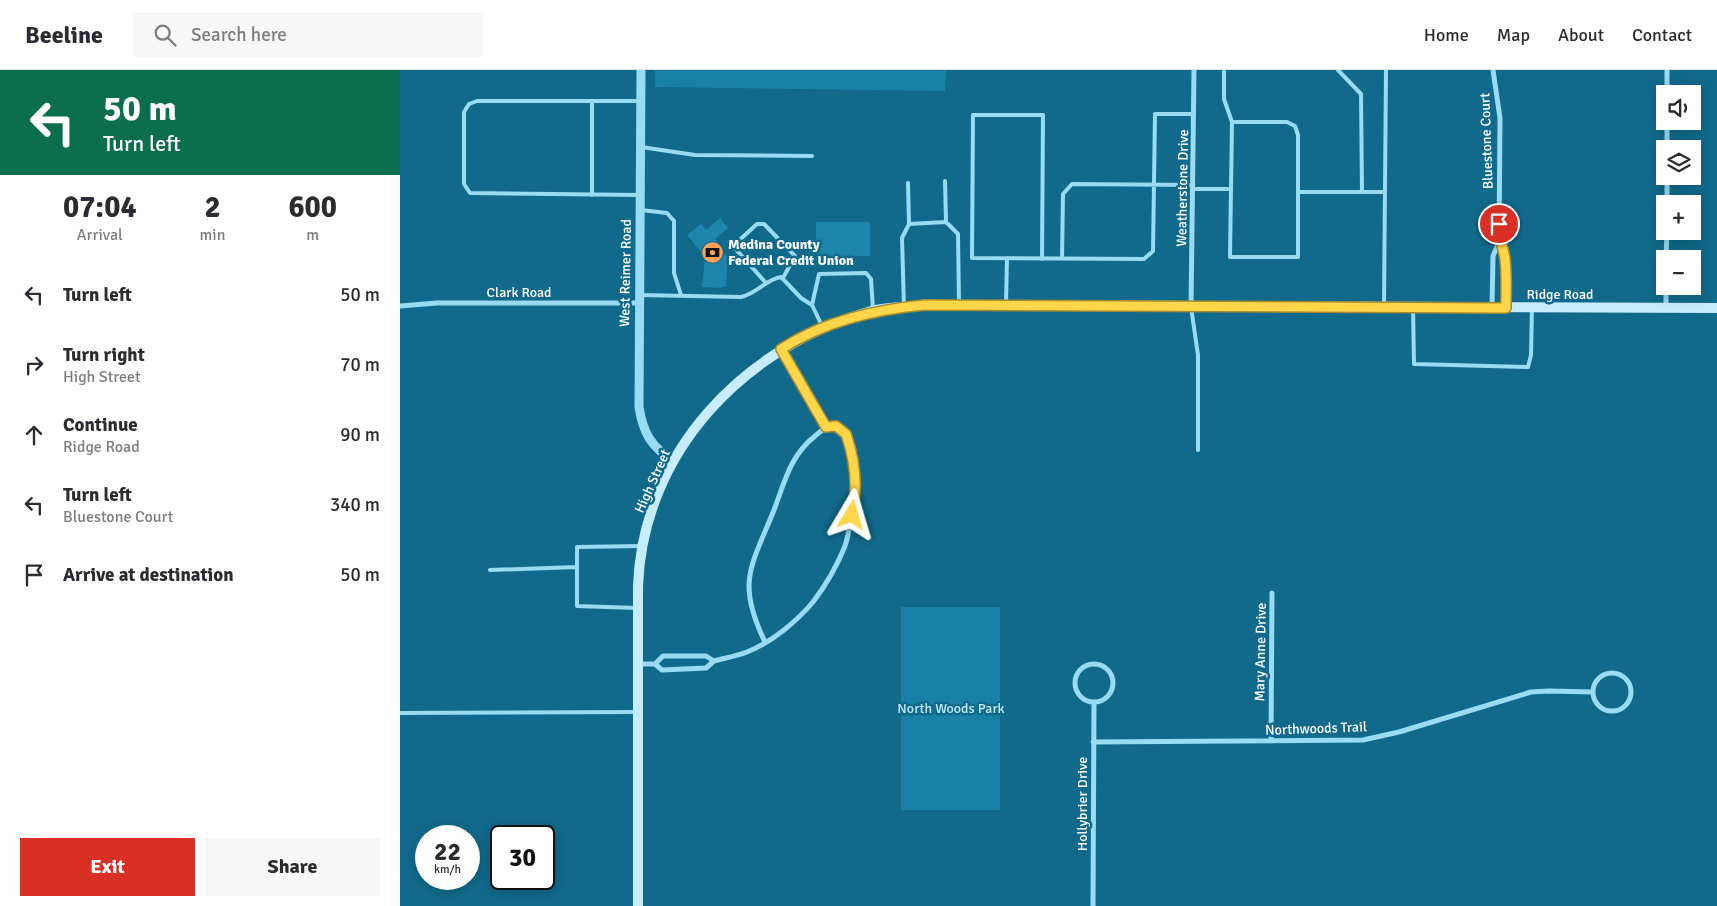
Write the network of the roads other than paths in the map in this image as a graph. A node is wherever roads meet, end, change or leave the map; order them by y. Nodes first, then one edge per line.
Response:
1 (641, 70) edge
2 (1194, 70) edge
3 (1224, 70) edge
4 (1338, 70) edge
5 (1386, 70) edge
6 (1493, 70) edge
7 (1668, 70) edge
8 (1667, 85) edge
9 (592, 101) junction
10 (641, 101) junction
11 (1194, 114) junction
12 (1232, 122) junction
13 (641, 148) junction
14 (812, 156) dead end
15 (945, 180) dead end
16 (908, 183) dead end
17 (1154, 185) junction
18 (1193, 187) junction
19 (1231, 189) junction
20 (1298, 192) junction
21 (1362, 192) junction
22 (1385, 192) junction
23 (592, 195) junction
24 (640, 195) junction
25 (640, 210) junction
26 (946, 222) junction
27 (909, 224) junction
28 (1499, 241) junction
29 (1007, 258) junction
30 (1042, 258) junction
31 (1062, 258) junction
32 (783, 278) junction
33 (766, 283) junction
34 (1666, 295) edge
35 (681, 296) junction
36 (639, 299) junction
37 (812, 305) junction
38 (924, 305) joint
39 (400, 306) edge
40 (959, 306) junction
41 (1006, 306) junction
42 (904, 307) junction
43 (1191, 307) junction
44 (1384, 307) junction
45 (1413, 307) junction
46 (1492, 308) junction
47 (1506, 308) junction
48 (1532, 308) junction
49 (1666, 308) junction
50 (1717, 308) edge
51 (873, 311) junction
52 (823, 328) junction
53 (781, 349) junction
54 (826, 427) junction
55 (1198, 450) dead end
56 (674, 461) junction
57 (641, 546) junction
58 (577, 567) junction
59 (490, 570) dead end
60 (1272, 592) dead end
61 (638, 608) junction
62 (765, 642) junction
63 (714, 661) junction
64 (638, 664) junction
65 (655, 664) junction
66 (1593, 692) junction
67 (1094, 702) junction
68 (638, 712) junction
69 (400, 713) edge
70 (1271, 741) junction
71 (1093, 742) junction
72 (638, 906) edge
73 (1093, 906) edge

1 - 10 street, West Reimer Road
2 - 11 street, Weatherstone Drive
3 - 12 lane
4 - 21 lane
5 - 22 lane
6 - 28 street, Bluestone Court
7 - 8 street
9 - 10 lane
9 - 23 lane
9 - 23 lane
10 - 13 street, West Reimer Road
11 - 17 lane
11 - 18 street, Weatherstone Drive
12 - 19 lane
12 - 20 lane
13 - 14 lane
13 - 24 street, West Reimer Road
15 - 26 lane
16 - 27 lane
17 - 18 lane
17 - 31 lane
17 - 31 lane
18 - 19 lane
18 - 43 street, Weatherstone Drive
19 - 20 lane
20 - 21 lane
21 - 22 lane
22 - 44 lane
23 - 24 lane
24 - 25 street, West Reimer Road
25 - 35 lane
25 - 36 street, West Reimer Road
26 - 27 lane
26 - 40 lane
27 - 42 lane
28 - 46 street, Bluestone Court
28 - 47 street, Bluestone Court
29 - 30 lane
29 - 30 lane
29 - 41 lane
30 - 31 lane
32 - 33 lane
32 - 33 lane
32 - 37 lane
33 - 35 lane
34 - 49 street
35 - 36 lane
36 - 39 street, Clark Road
36 - 56 street, West Reimer Road
37 - 51 lane
37 - 52 lane
38 - 40 main road, Ridge Road
38 - 42 main road, High Street
40 - 41 main road, Ridge Road
41 - 43 main road, Ridge Road
42 - 51 main road, High Street
43 - 44 main road, Ridge Road
43 - 55 lane
44 - 45 main road, Ridge Road
45 - 46 main road, Ridge Road
45 - 48 lane
46 - 47 main road, Ridge Road
47 - 48 main road, Ridge Road
48 - 49 main road, Ridge Road
49 - 50 main road, Ridge Road
51 - 52 main road, High Street
52 - 53 main road, High Street
53 - 54 street
53 - 56 main road, High Street
54 - 62 street
54 - 62 street
56 - 57 main road, High Street
57 - 58 lane
57 - 61 main road, High Street
58 - 59 lane
58 - 61 lane
60 - 70 street, Mary Anne Drive
61 - 64 main road, High Street
62 - 63 street
63 - 65 street
63 - 65 street
64 - 65 street
64 - 68 main road, High Street
66 - 66 street
66 - 70 street, Northwoods Trail
67 - 67 street
67 - 71 street, Hollybrier Drive
68 - 69 lane
68 - 72 main road, High Street
70 - 71 street, Northwoods Trail
71 - 73 street, Hollybrier Drive

